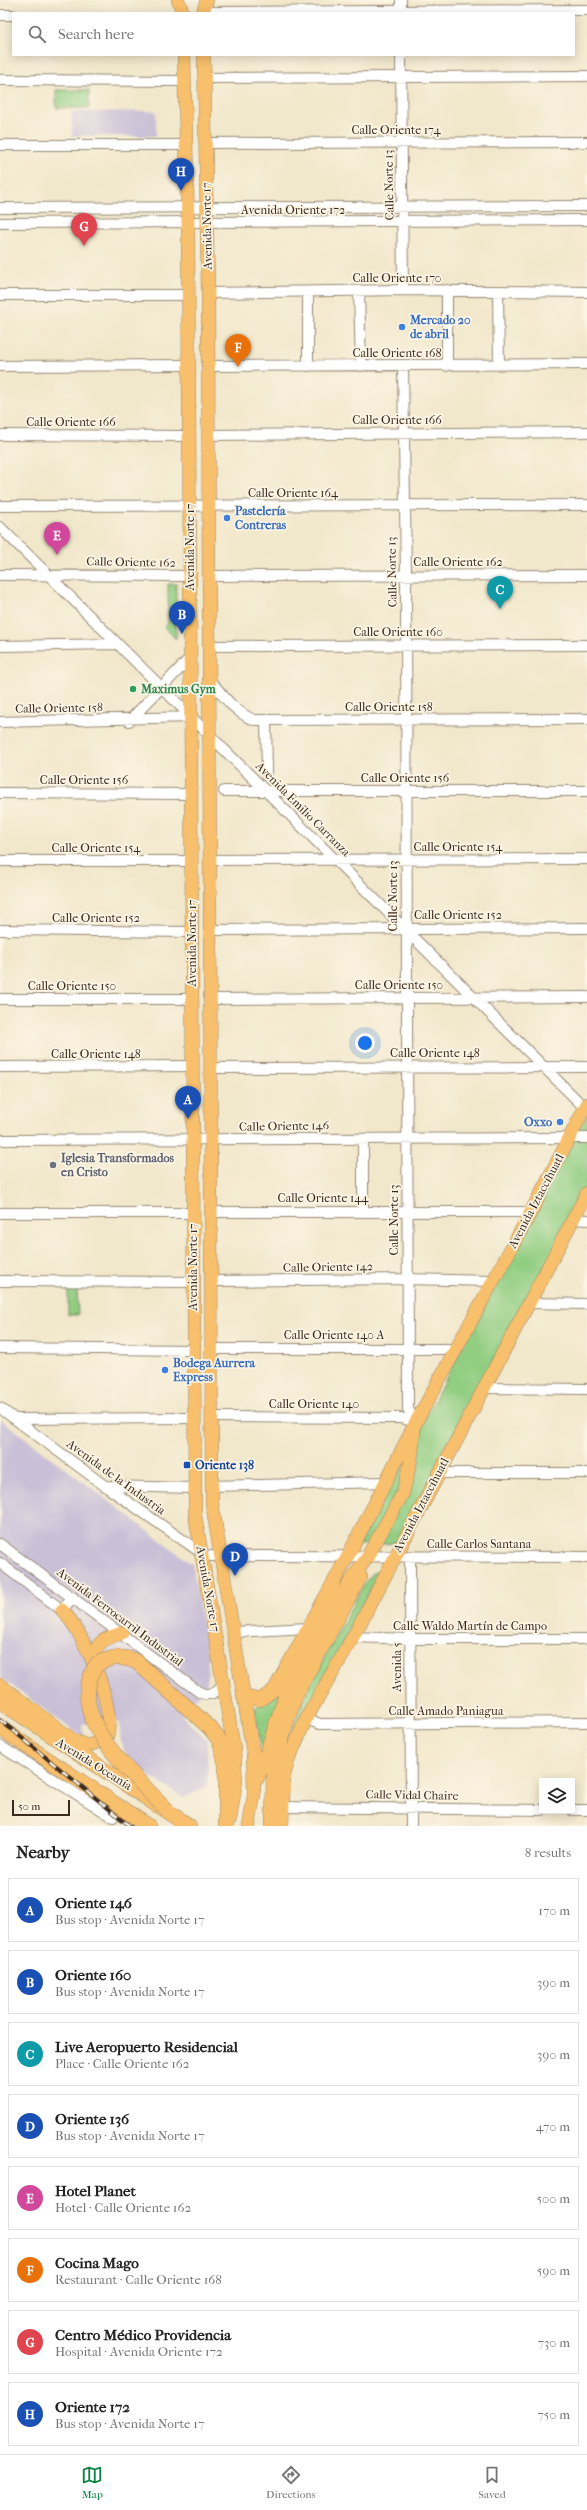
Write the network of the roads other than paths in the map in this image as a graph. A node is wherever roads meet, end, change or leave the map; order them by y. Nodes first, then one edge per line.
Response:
1 (178, 0) edge
2 (182, 0) edge
3 (401, 0) edge
4 (204, 6) edge
5 (587, 10) edge
6 (183, 12) edge
7 (183, 12) edge
8 (401, 12) edge
9 (0, 15) edge
10 (12, 15) edge
11 (184, 56) edge
12 (204, 56) edge
13 (402, 56) edge
14 (402, 76) junction
15 (587, 76) edge
16 (204, 78) junction
17 (0, 80) edge
18 (185, 81) junction
19 (587, 142) edge
20 (205, 143) junction
21 (402, 143) junction
22 (0, 145) edge
23 (186, 145) junction
24 (402, 206) junction
25 (587, 206) edge
26 (188, 207) junction
27 (206, 207) junction
28 (0, 208) edge
29 (587, 220) edge
30 (403, 222) junction
31 (0, 223) edge
32 (188, 223) junction
33 (207, 223) junction
34 (403, 290) junction
35 (447, 290) junction
36 (358, 291) junction
37 (308, 292) junction
38 (498, 292) junction
39 (587, 292) edge
40 (208, 293) junction
41 (0, 295) edge
42 (188, 295) junction
43 (499, 364) junction
44 (587, 364) edge
45 (189, 365) junction
46 (0, 366) edge
47 (207, 366) junction
48 (308, 366) junction
49 (360, 366) junction
50 (403, 366) junction
51 (447, 366) junction
52 (587, 432) edge
53 (404, 433) junction
54 (0, 435) edge
55 (208, 435) junction
56 (189, 436) junction
57 (403, 505) junction
58 (587, 505) edge
59 (0, 506) edge
60 (190, 506) junction
61 (208, 506) junction
62 (0, 527) edge
63 (48, 574) junction
64 (0, 575) edge
65 (406, 575) junction
66 (587, 575) edge
67 (190, 576) junction
68 (208, 576) junction
69 (118, 644) junction
70 (406, 645) junction
71 (587, 645) edge
72 (0, 646) edge
73 (208, 646) junction
74 (190, 658) junction
75 (208, 678) junction
76 (161, 687) junction
77 (191, 717) junction
78 (587, 719) edge
79 (405, 720) junction
80 (129, 721) junction
81 (266, 721) junction
82 (0, 722) edge
83 (209, 734) junction
84 (267, 772) dead end
85 (265, 790) junction
86 (224, 791) dead end
87 (587, 791) edge
88 (406, 792) junction
89 (0, 793) edge
90 (191, 794) junction
91 (210, 860) junction
92 (336, 860) junction
93 (587, 860) edge
94 (0, 861) edge
95 (406, 861) junction
96 (192, 862) junction
97 (406, 928) junction
98 (587, 928) edge
99 (0, 930) edge
100 (210, 930) junction
101 (192, 932) junction
102 (587, 997) edge
103 (407, 998) junction
104 (476, 998) junction
105 (0, 999) edge
106 (192, 999) junction
107 (210, 999) junction
108 (193, 1066) junction
109 (407, 1066) junction
110 (542, 1066) junction
111 (0, 1067) edge
112 (587, 1067) edge
113 (211, 1068) junction
114 (586, 1107) edge
115 (407, 1138) junction
116 (569, 1138) junction
117 (587, 1138) edge
118 (363, 1139) junction
119 (0, 1140) edge
120 (193, 1140) junction
121 (210, 1140) junction
122 (587, 1192) edge
123 (364, 1211) junction
124 (407, 1211) junction
125 (211, 1212) junction
126 (531, 1212) junction
127 (0, 1213) edge
128 (193, 1213) junction
129 (573, 1219) junction
130 (587, 1220) edge
131 (407, 1279) junction
132 (0, 1281) edge
133 (211, 1281) junction
134 (493, 1281) junction
135 (193, 1282) junction
136 (528, 1303) junction
137 (587, 1304) edge
138 (0, 1348) edge
139 (408, 1348) junction
140 (212, 1349) junction
141 (456, 1349) junction
142 (193, 1350) junction
143 (483, 1388) junction
144 (587, 1388) edge
145 (0, 1408) edge
146 (212, 1417) junction
147 (194, 1418) junction
148 (15, 1419) junction
149 (416, 1422) junction
150 (438, 1473) junction
151 (587, 1473) edge
152 (385, 1482) junction
153 (105, 1486) junction
154 (212, 1486) junction
155 (194, 1488) junction
156 (0, 1544) edge
157 (202, 1554) junction
158 (348, 1556) junction
159 (368, 1556) junction
160 (394, 1556) junction
161 (410, 1556) junction
162 (220, 1557) junction
163 (587, 1557) edge
164 (0, 1563) edge
165 (73, 1597) junction
166 (62, 1610) junction
167 (307, 1628) junction
168 (233, 1632) junction
169 (122, 1634) junction
170 (353, 1637) junction
171 (410, 1639) junction
172 (587, 1639) edge
173 (92, 1662) junction
174 (224, 1682) junction
175 (0, 1685) edge
176 (243, 1696) junction
177 (0, 1701) edge
178 (306, 1719) junction
179 (587, 1722) edge
180 (410, 1724) junction
181 (0, 1728) edge
182 (0, 1746) edge
183 (255, 1785) junction
184 (282, 1807) junction
185 (411, 1808) junction
186 (167, 1810) junction
187 (539, 1810) edge
188 (575, 1810) edge
189 (587, 1810) edge
190 (117, 1813) junction
191 (148, 1826) edge
192 (189, 1826) edge
193 (227, 1826) edge
194 (249, 1826) edge
195 (272, 1826) edge
196 (282, 1826) edge
197 (411, 1826) edge

1 - 6 main road
2 - 7 main road
3 - 8 street
4 - 8 street
5 - 8 street
9 - 10 street
11 - 18 main road, Avenida Norte 17
12 - 16 main road, Avenida Norte 17
13 - 14 street, Calle Norte 13
14 - 15 street
14 - 16 street
14 - 21 street, Calle Norte 13
16 - 20 main road, Avenida Norte 17
17 - 18 street
18 - 23 main road, Avenida Norte 17
19 - 21 street, Calle Oriente 174
20 - 21 street, Calle Oriente 174
20 - 27 main road, Avenida Norte 17
21 - 24 street, Calle Norte 13
22 - 23 street
23 - 26 main road, Avenida Norte 17
24 - 25 street, Avenida Oriente 172
24 - 27 street, Avenida Oriente 172
24 - 30 street, Calle Norte 13
26 - 27 street, Avenida Oriente 172
26 - 28 street, Avenida Oriente 172
26 - 32 main road, Avenida Norte 17
27 - 33 main road, Avenida Norte 17
29 - 30 street, Avenida Oriente 172
30 - 33 street, Avenida Oriente 172
30 - 34 street, Calle Norte 13
31 - 32 street, Avenida Oriente 172
32 - 33 street, Avenida Oriente 172
32 - 42 main road, Avenida Norte 17
33 - 40 main road, Avenida Norte 17
34 - 35 street, Calle Oriente 170
34 - 36 street, Calle Oriente 170
35 - 38 street, Calle Oriente 170
35 - 51 street
36 - 37 street, Calle Oriente 170
36 - 49 street
37 - 40 street, Calle Oriente 170
37 - 48 street
38 - 39 street, Calle Oriente 170
38 - 43 street
40 - 47 main road, Avenida Norte 17
41 - 42 street
42 - 45 main road, Avenida Norte 17
43 - 44 street, Calle Oriente 168
43 - 51 street, Calle Oriente 168
45 - 46 street
45 - 56 main road, Avenida Norte 17
47 - 48 street, Calle Oriente 168
47 - 55 main road, Avenida Norte 17
48 - 49 street, Calle Oriente 168
49 - 50 street, Calle Oriente 168
50 - 51 street, Calle Oriente 168
50 - 53 street, Calle Norte 13
52 - 53 street, Calle Oriente 166
53 - 55 street, Calle Oriente 166
53 - 57 street, Calle Norte 13
54 - 56 street, Calle Oriente 166
55 - 61 main road, Avenida Norte 17
56 - 60 main road, Avenida Norte 17
57 - 58 street, Calle Oriente 164
57 - 61 street, Calle Oriente 164
57 - 65 street, Calle Norte 13
59 - 60 street, Calle Oriente 164
60 - 61 street, Calle Oriente 164
60 - 67 main road, Avenida Norte 17
61 - 68 main road, Avenida Norte 17
62 - 63 street, Avenida Emilio Carranza
63 - 64 street, Calle Oriente 162
63 - 67 street, Calle Oriente 162
63 - 69 street, Avenida Emilio Carranza
65 - 66 street, Calle Oriente 162
65 - 68 street, Calle Oriente 162
65 - 70 street, Calle Norte 13
67 - 74 main road, Avenida Norte 17
68 - 73 main road, Avenida Norte 17
69 - 72 street
69 - 76 street, Avenida Emilio Carranza
70 - 71 street, Calle Oriente 160
70 - 73 street, Calle Oriente 160
70 - 79 street, Calle Norte 13
73 - 75 main road, Avenida Norte 17
74 - 76 street
74 - 77 main road, Avenida Norte 17
75 - 81 street, Calle Oriente 158
75 - 83 main road, Avenida Norte 17
76 - 77 street, Avenida Emilio Carranza
76 - 80 street
77 - 80 street, Calle Oriente 158
77 - 83 street, Avenida Emilio Carranza
77 - 90 main road, Avenida Norte 17
78 - 79 street, Calle Oriente 158
79 - 81 street, Calle Oriente 158
79 - 88 street, Calle Norte 13
80 - 82 street, Calle Oriente 158
81 - 84 street
83 - 85 street, Avenida Emilio Carranza
83 - 91 main road, Avenida Norte 17
85 - 86 street, Calle Oriente 156
85 - 88 street, Calle Oriente 156
85 - 92 street, Avenida Emilio Carranza
87 - 88 street, Calle Oriente 156
88 - 95 street, Calle Norte 13
89 - 90 street, Calle Oriente 156
90 - 96 main road, Avenida Norte 17
91 - 92 street, Calle Oriente 154
91 - 100 main road, Avenida Norte 17
92 - 95 street, Calle Oriente 154
92 - 97 street, Avenida Emilio Carranza
93 - 95 street, Calle Oriente 154
94 - 96 street, Calle Oriente 154
95 - 97 street, Calle Norte 13
96 - 101 main road, Avenida Norte 17
97 - 98 street, Calle Oriente 152
97 - 100 street, Calle Oriente 152
97 - 103 street, Calle Norte 13
97 - 104 street, Avenida Emilio Carranza
99 - 101 street, Calle Oriente 152
100 - 107 main road, Avenida Norte 17
101 - 106 main road, Avenida Norte 17
102 - 104 street, Calle Oriente 150
103 - 104 street, Calle Oriente 150
103 - 107 street, Calle Oriente 150
103 - 109 street, Calle Norte 13
104 - 110 street, Avenida Emilio Carranza
105 - 106 street, Calle Oriente 150
106 - 108 main road, Avenida Norte 17
107 - 113 main road, Avenida Norte 17
108 - 111 street, Calle Oriente 148
108 - 120 main road, Avenida Norte 17
109 - 110 street, Calle Oriente 148
109 - 113 street, Calle Oriente 148
109 - 115 street, Calle Norte 13
110 - 112 street, Calle Oriente 148
110 - 114 street, Avenida Emilio Carranza
113 - 121 main road, Avenida Norte 17
114 - 116 main road, Avenida Iztaccíhuatl
115 - 116 street, Calle Oriente 146
115 - 118 street, Calle Oriente 146
115 - 124 street, Calle Norte 13
116 - 117 street, Calle Oriente 146
116 - 126 main road, Avenida Iztaccíhuatl
118 - 121 street, Calle Oriente 146
118 - 123 street
119 - 120 street, Calle Oriente 146
120 - 121 street, Calle Oriente 146
120 - 128 main road, Avenida Norte 17
121 - 125 main road, Avenida Norte 17
122 - 129 main road, Avenida Iztaccíhuatl
123 - 124 street, Calle Oriente 144
123 - 125 street, Calle Oriente 144
124 - 126 street, Calle Oriente 144
124 - 131 street, Calle Norte 13
125 - 133 main road, Avenida Norte 17
126 - 134 main road, Avenida Iztaccíhuatl
127 - 128 street
128 - 135 main road, Avenida Norte 17
129 - 130 street
129 - 136 main road, Avenida Iztaccíhuatl
131 - 133 street, Calle Oriente 142
131 - 134 street, Calle Oriente 142
131 - 139 street, Calle Norte 13
132 - 135 street
133 - 140 main road, Avenida Norte 17
134 - 141 main road, Avenida Iztaccíhuatl
135 - 142 main road, Avenida Norte 17
136 - 137 street
136 - 143 main road, Avenida Iztaccíhuatl
138 - 142 street
139 - 140 street, Calle Oriente 140 A
139 - 141 street, Calle Oriente 140 A
139 - 149 street, Calle Norte 13
140 - 146 main road, Avenida Norte 17
141 - 149 main road, Avenida Iztaccíhuatl
142 - 147 main road, Avenida Norte 17
143 - 144 street
143 - 150 main road, Avenida Iztaccíhuatl
145 - 148 street, Avenida de la Industria
146 - 149 street, Calle Oriente 140
146 - 154 main road, Avenida Norte 17
147 - 148 street
147 - 155 main road, Avenida Norte 17
148 - 153 street, Avenida de la Industria
149 - 152 main road, Avenida Iztaccíhuatl
149 - 159 main road
150 - 151 street
150 - 160 main road, Avenida Iztaccíhuatl
152 - 154 street
152 - 158 main road, Avenida Iztaccíhuatl
153 - 155 street
153 - 157 street, Avenida de la Industria
154 - 162 main road, Avenida Norte 17
155 - 157 main road, Avenida Norte 17
156 - 165 street, Avenida Ferrocarril Industrial
157 - 162 street, Avenida de la Industria
157 - 174 main road, Avenida Norte 17
158 - 159 street, Calle Carlos Santana
158 - 162 street, Avenida de la Industria
158 - 167 main road, Avenida Iztaccíhuatl
159 - 160 street, Calle Carlos Santana
159 - 183 main road
159 - 195 main road
160 - 161 street, Calle Carlos Santana
160 - 170 main road, Avenida Iztaccíhuatl
161 - 163 street, Calle Carlos Santana
161 - 171 street, Avenida 5
162 - 168 main road, Avenida Norte 17
164 - 166 street
165 - 166 street
165 - 169 street, Avenida Ferrocarril Industrial
166 - 173 main road
167 - 168 street
167 - 176 main road, Avenida Iztaccíhuatl
168 - 176 main road, Avenida Norte 17
169 - 173 main road
169 - 174 street, Avenida Ferrocarril Industrial
170 - 171 street, Calle Waldo Martín de Campo
170 - 178 main road, Avenida Iztaccíhuatl
171 - 172 street, Calle Waldo Martín de Campo
171 - 180 street, Avenida 5
173 - 175 main road
174 - 193 main road, Avenida Norte 17
176 - 183 main road, Avenida Norte 17
177 - 186 highway, Avenida Oceanía, bridge
178 - 180 street, Calle Amado Paniagua
178 - 184 main road, Avenida Iztaccíhuatl
179 - 180 street, Calle Amado Paniagua
180 - 185 street, Avenida 5
181 - 190 highway, Avenida Oceanía
182 - 190 street, Avenida Oceanía
183 - 194 main road
184 - 185 street, Calle Vidal Chaire
184 - 196 main road, Avenida Iztaccíhuatl
185 - 187 street, Calle Vidal Chaire
185 - 197 street, Avenida 5
186 - 192 highway, Avenida Oceanía
186 - 193 highway, bridge
188 - 189 street
190 - 191 highway, Avenida Oceanía

